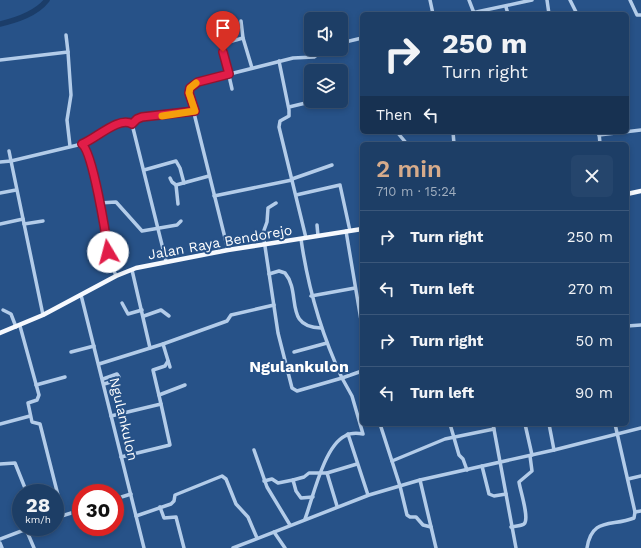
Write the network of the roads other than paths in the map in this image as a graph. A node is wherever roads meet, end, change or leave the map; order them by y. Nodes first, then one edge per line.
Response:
1 (430, 0) edge
2 (469, 0) edge
3 (532, 0) edge
4 (547, 0) edge
5 (570, 0) edge
6 (630, 0) edge
7 (506, 6) junction
8 (433, 12) edge
9 (474, 12) edge
10 (479, 12) edge
11 (508, 12) edge
12 (549, 12) edge
13 (576, 12) edge
14 (641, 15) edge
15 (241, 21) dead end
16 (66, 35) dead end
17 (243, 38) junction
18 (360, 38) edge
19 (348, 41) edge
20 (68, 52) junction
21 (315, 56) edge
22 (0, 60) edge
23 (279, 61) junction
24 (252, 68) junction
25 (229, 74) junction
26 (232, 89) dead end
27 (304, 103) edge
28 (289, 107) junction
29 (195, 111) junction
30 (132, 124) junction
31 (641, 130) edge
32 (629, 131) edge
33 (398, 134) edge
34 (405, 142) edge
35 (82, 144) junction
36 (70, 146) junction
37 (9, 151) dead end
38 (11, 161) junction
39 (0, 162) edge
40 (332, 165) dead end
41 (144, 170) junction
42 (209, 176) junction
43 (170, 178) dead end
44 (292, 179) junction
45 (184, 182) junction
46 (176, 185) junction
47 (16, 190) junction
48 (641, 191) edge
49 (0, 193) edge
50 (629, 194) edge
51 (214, 196) junction
52 (296, 196) junction
53 (99, 203) junction
54 (276, 203) dead end
55 (178, 204) dead end
56 (23, 219) junction
57 (42, 221) dead end
58 (181, 221) dead end
59 (0, 224) edge
60 (24, 224) junction
61 (317, 225) dead end
62 (158, 228) junction
63 (360, 229) edge
64 (348, 231) junction
65 (318, 236) junction
66 (304, 238) junction
67 (265, 244) junction
68 (228, 250) junction
69 (166, 261) junction
70 (132, 270) junction
71 (269, 274) junction
72 (116, 276) junction
73 (355, 288) junction
74 (81, 295) junction
75 (311, 296) junction
76 (122, 303) dead end
77 (274, 305) junction
78 (3, 310) dead end
79 (142, 310) junction
80 (43, 315) junction
81 (360, 315) edge
82 (144, 316) junction
83 (169, 316) dead end
84 (641, 325) edge
85 (629, 326) edge
86 (18, 327) junction
87 (321, 328) junction
88 (0, 333) edge
89 (163, 344) junction
90 (327, 344) junction
91 (94, 346) junction
92 (150, 348) junction
93 (71, 352) dead end
94 (294, 352) dead end
95 (168, 361) junction
96 (99, 364) junction
97 (170, 367) dead end
98 (360, 372) edge
99 (65, 377) dead end
100 (342, 378) junction
101 (103, 379) junction
102 (104, 384) junction
103 (36, 385) junction
104 (185, 385) dead end
105 (159, 394) junction
106 (161, 404) junction
107 (30, 416) junction
108 (111, 416) junction
109 (0, 424) edge
110 (360, 424) edge
111 (361, 426) edge
112 (381, 426) edge
113 (450, 426) edge
114 (493, 426) edge
115 (525, 426) edge
116 (549, 426) edge
117 (615, 426) edge
118 (641, 428) edge
119 (494, 429) junction
120 (348, 434) junction
121 (617, 434) junction
122 (453, 437) junction
123 (254, 450) dead end
124 (554, 450) junction
125 (531, 455) junction
126 (121, 457) junction
127 (392, 461) junction
128 (502, 462) junction
129 (0, 464) edge
130 (357, 464) junction
131 (482, 466) junction
132 (466, 470) junction
133 (323, 473) junction
134 (641, 476) edge
135 (628, 479) junction
136 (293, 480) junction
137 (420, 480) junction
138 (264, 481) junction
139 (23, 484) edge
140 (55, 484) edge
141 (400, 486) junction
142 (131, 494) junction
143 (506, 494) junction
144 (368, 495) junction
145 (124, 496) edge
146 (313, 497) junction
147 (337, 506) junction
148 (160, 507) junction
149 (635, 512) junction
150 (641, 512) edge
151 (136, 516) junction
152 (305, 519) junction
153 (290, 525) junction
154 (431, 527) junction
155 (511, 527) junction
156 (274, 532) junction
157 (12, 534) edge
158 (29, 536) edge
159 (257, 538) junction
160 (0, 539) edge
161 (0, 543) edge
162 (2, 548) edge
163 (34, 548) edge
164 (144, 548) edge
165 (184, 548) edge
166 (233, 548) edge
167 (285, 548) edge
168 (436, 548) edge
169 (516, 548) edge
170 (588, 548) edge

1 - 8 street
2 - 9 street
3 - 7 street
4 - 12 street
5 - 13 street
6 - 14 street
7 - 10 street
7 - 11 street
15 - 17 street
16 - 20 street
17 - 24 street
17 - 25 street
18 - 19 street
20 - 22 street
20 - 36 street
21 - 23 street
23 - 24 street
23 - 28 street
24 - 25 street
25 - 26 street
25 - 29 street
27 - 28 street
28 - 44 street
29 - 30 street
29 - 42 street
30 - 35 street
30 - 41 street
31 - 32 street
33 - 34 street
35 - 36 street
35 - 53 street
36 - 38 street
37 - 38 street
38 - 39 street
38 - 47 street
40 - 44 street
41 - 45 street
41 - 62 street
42 - 45 street
42 - 51 street
43 - 46 street
44 - 51 street
44 - 52 street
45 - 46 street
46 - 55 street
47 - 49 street
47 - 56 street
48 - 50 main road
51 - 68 street
52 - 64 street
52 - 66 street
53 - 62 street
53 - 72 street
54 - 67 street
56 - 59 street
56 - 60 street
57 - 60 street
58 - 62 street
60 - 80 street
61 - 65 street
62 - 69 street
63 - 64 main road, Jalan Raya Bendorejo
64 - 65 main road, Jalan Raya Bendorejo
64 - 73 street
65 - 66 main road, Jalan Raya Bendorejo
66 - 67 main road, Jalan Raya Bendorejo
66 - 75 street
67 - 68 main road, Jalan Raya Bendorejo
67 - 71 street
68 - 69 main road, Jalan Raya Bendorejo
69 - 70 main road, Jalan Raya Bendorejo
70 - 72 main road, Jalan Raya Bendorejo
70 - 79 street
71 - 77 street
71 - 87 street
72 - 74 main road, Jalan Raya Bendorejo
73 - 75 street
73 - 81 street
74 - 80 main road, Jalan Raya Bendorejo
74 - 91 street, Ngulankulon
75 - 87 street
76 - 79 street
77 - 89 street
77 - 100 street
78 - 86 street
79 - 82 street
80 - 86 main road, Jalan Raya Bendorejo
82 - 83 street
82 - 92 street
84 - 85 street
86 - 88 main road, Jalan Raya Bendorejo
86 - 103 street
87 - 90 street
89 - 92 street
89 - 95 street
90 - 94 street
90 - 100 street
91 - 93 street
91 - 96 street, Ngulankulon
92 - 96 street
95 - 97 street
95 - 105 street
96 - 101 street, Ngulankulon
98 - 100 street
99 - 103 street
100 - 110 street
101 - 102 street, Ngulankulon
101 - 102 street
102 - 108 street, Ngulankulon
103 - 107 street
104 - 105 street
105 - 106 street
106 - 108 street
106 - 126 street
107 - 109 street
107 - 140 street
108 - 126 street, Ngulankulon
111 - 120 street
112 - 127 street
113 - 122 street
114 - 119 street
115 - 125 street
116 - 124 street
117 - 121 street
118 - 121 street
119 - 122 street
119 - 128 street
120 - 130 street
120 - 133 street
121 - 124 street
121 - 135 street
122 - 127 street
122 - 132 street
123 - 138 street
124 - 125 street
125 - 128 street
125 - 155 street
126 - 142 street, Ngulankulon
127 - 141 street
128 - 131 street
128 - 143 street
129 - 139 street
130 - 133 street
130 - 144 street
131 - 132 street
131 - 143 street
132 - 137 street
133 - 136 street
133 - 146 street
133 - 147 street
134 - 135 street
135 - 149 street
136 - 138 street
136 - 146 street
137 - 141 street
137 - 154 street
138 - 153 street
141 - 144 street
141 - 154 street
142 - 145 street
142 - 151 street, Ngulankulon
143 - 155 street
144 - 147 street
146 - 152 street
147 - 152 street
148 - 151 street
148 - 159 street
148 - 165 street
149 - 150 street
149 - 170 street
151 - 164 street, Ngulankulon
152 - 153 street
153 - 156 street
154 - 168 street
155 - 169 street
156 - 159 street
156 - 167 street
157 - 160 street
158 - 163 street
159 - 166 street
161 - 162 street

